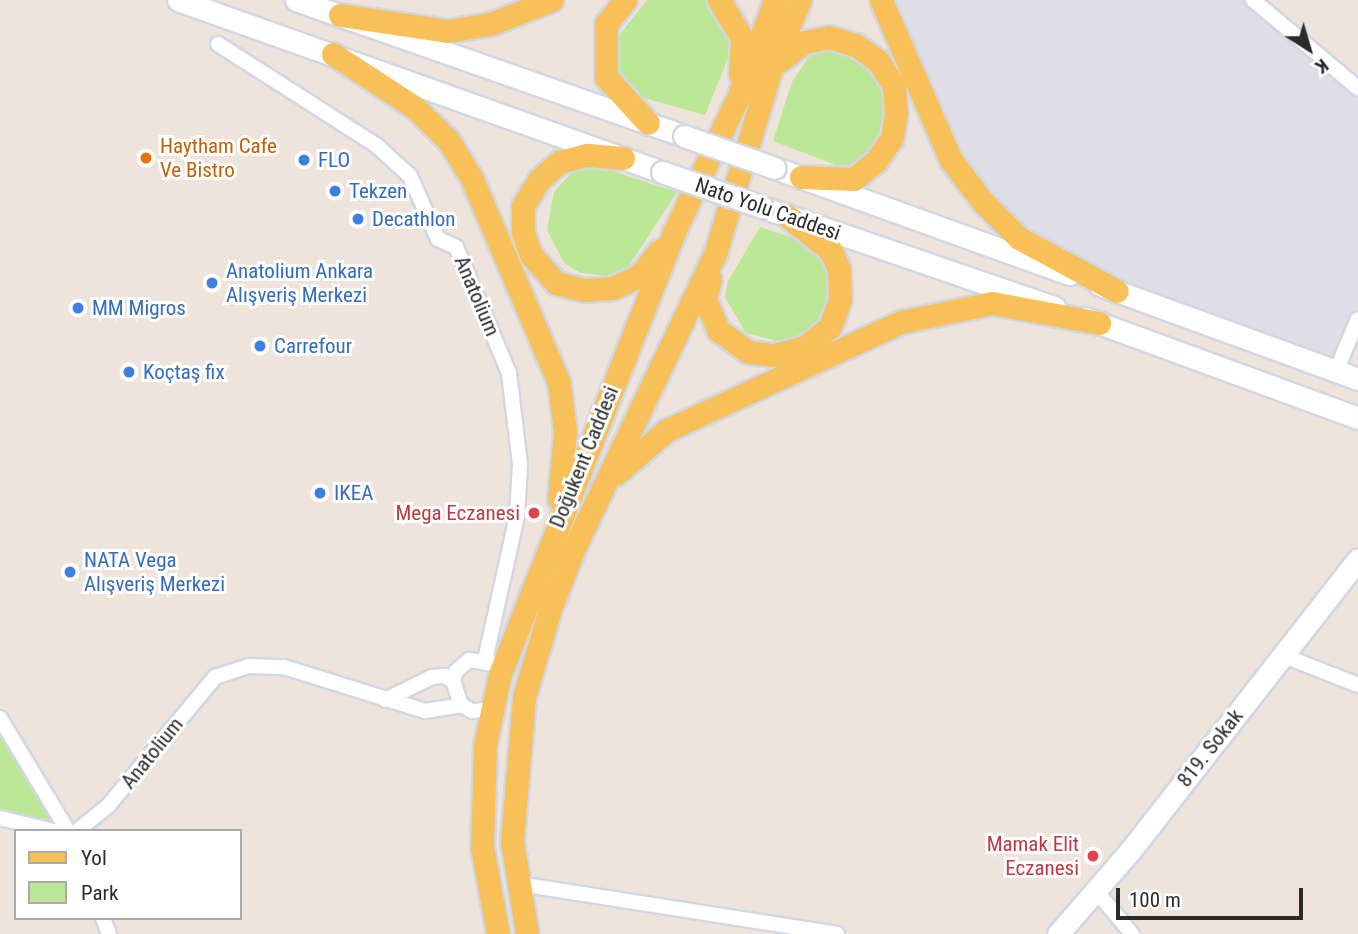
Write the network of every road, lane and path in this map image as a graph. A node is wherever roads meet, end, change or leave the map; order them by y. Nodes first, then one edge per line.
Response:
1 (178, 0) edge
2 (297, 0) edge
3 (552, 0) edge
4 (625, 0) edge
5 (719, 0) edge
6 (775, 0) edge
7 (800, 0) edge
8 (881, 0) edge
9 (1253, 0) edge
10 (340, 15) junction
11 (218, 44) dead end
12 (333, 54) junction
13 (771, 69) junction
14 (1358, 88) edge
15 (739, 95) junction
16 (648, 123) junction
17 (623, 158) junction
18 (801, 177) junction
19 (786, 215) junction
20 (673, 234) junction
21 (715, 254) junction
22 (1116, 291) junction
23 (1358, 319) edge
24 (1099, 323) junction
25 (1336, 371) junction
26 (1358, 379) edge
27 (1358, 418) edge
28 (555, 529) junction
29 (575, 545) junction
30 (1358, 559) edge
31 (1282, 655) junction
32 (494, 665) junction
33 (453, 681) junction
34 (1358, 685) edge
35 (385, 700) junction
36 (461, 705) junction
37 (492, 709) junction
38 (0, 718) edge
39 (0, 818) edge
40 (45, 829) edge
41 (67, 829) edge
42 (79, 829) edge
43 (519, 884) junction
44 (1097, 892) junction
45 (498, 934) edge
46 (527, 934) edge
47 (837, 934) edge
48 (1058, 934) edge
49 (1132, 934) edge

1 - 12 main road, Nato Yolu Caddesi
2 - 10 main road, Nato Yolu Caddesi
3 - 10 main road
4 - 16 main road
5 - 15 main road
6 - 15 main road, Doğukent Caddesi
7 - 13 main road, Doğukent Caddesi
8 - 22 main road
9 - 14 street
10 - 16 main road, Nato Yolu Caddesi
11 - 32 street, Anatolium
12 - 17 main road, Nato Yolu Caddesi
12 - 28 main road
13 - 18 main road
13 - 21 main road, Doğukent Caddesi
15 - 20 main road, Doğukent Caddesi
16 - 18 main road, Nato Yolu Caddesi, bridge
17 - 19 main road, Nato Yolu Caddesi, bridge
17 - 20 main road
18 - 22 main road, Nato Yolu Caddesi
19 - 21 main road
19 - 24 main road, Nato Yolu Caddesi
20 - 28 main road, Doğukent Caddesi
21 - 29 main road, Doğukent Caddesi
22 - 25 main road, Nato Yolu Caddesi
23 - 25 street
24 - 27 main road, Nato Yolu Caddesi
24 - 29 main road
25 - 26 main road, Nato Yolu Caddesi
28 - 32 main road, Doğukent Caddesi
29 - 43 main road, Doğukent Caddesi
30 - 31 main road, 819. Sokak
31 - 34 street
31 - 44 main road, 819. Sokak
32 - 33 street
32 - 37 main road, Doğukent Caddesi
33 - 35 street
33 - 36 street
35 - 36 street, Anatolium
35 - 42 street, Anatolium
36 - 37 street, Anatolium
37 - 45 main road, Doğukent Caddesi
38 - 41 street
39 - 40 street
43 - 46 main road, Doğukent Caddesi
43 - 47 street
44 - 48 main road, 819. Sokak
44 - 49 street

